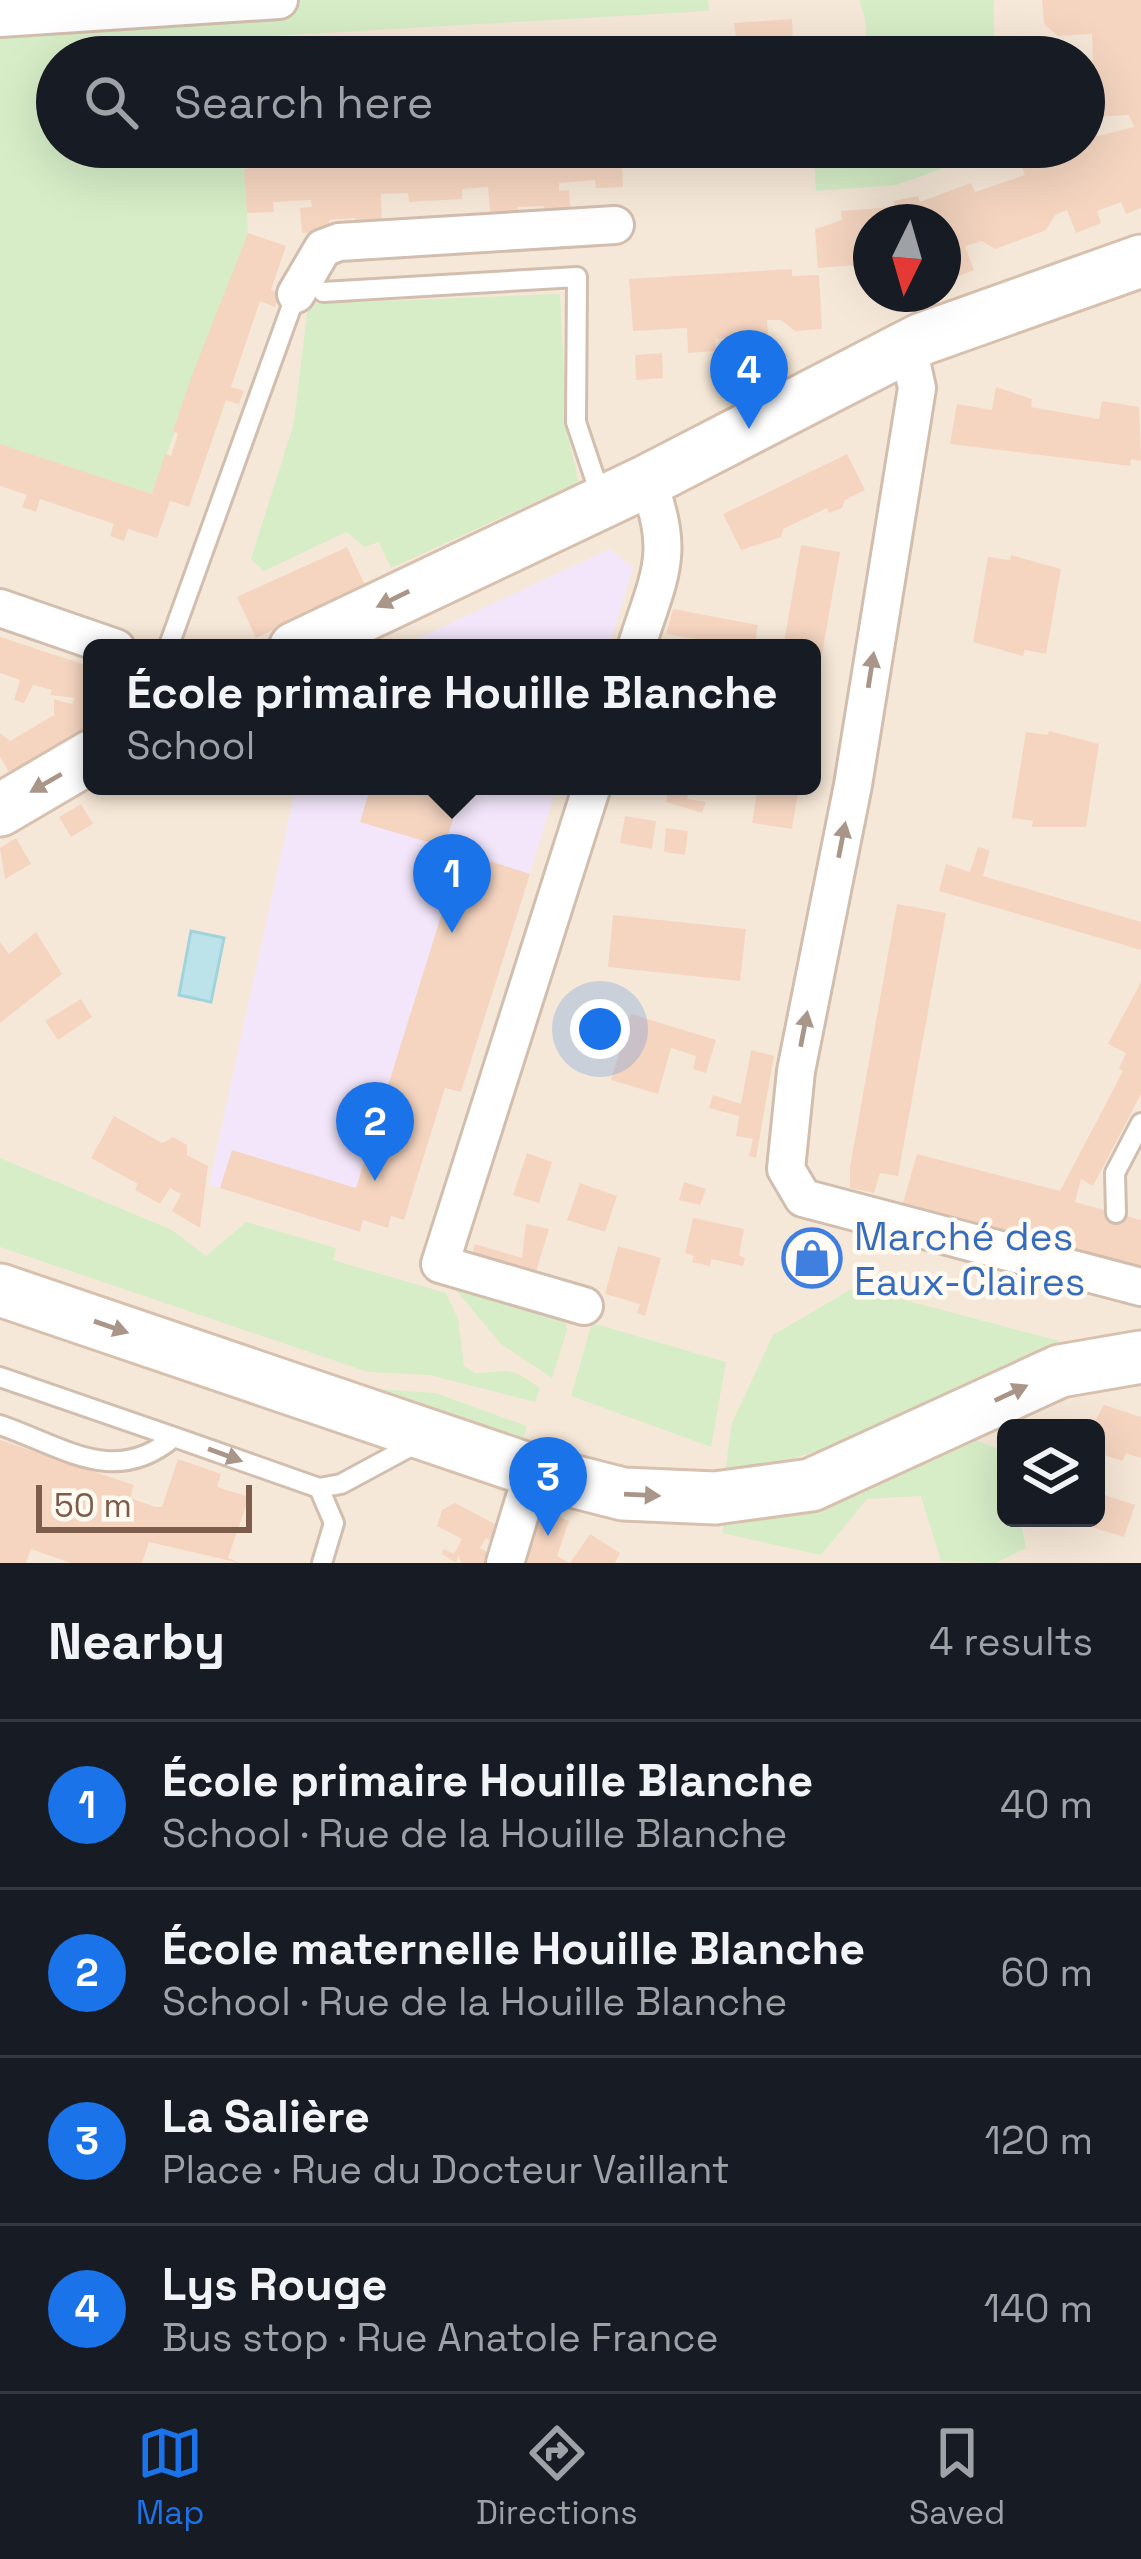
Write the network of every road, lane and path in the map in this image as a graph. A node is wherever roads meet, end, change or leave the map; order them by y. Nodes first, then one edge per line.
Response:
1 (279, 0) edge
2 (0, 18) edge
3 (615, 225) dead end
4 (1141, 261) edge
5 (309, 293) junction
6 (908, 347) junction
7 (625, 491) junction
8 (0, 608) edge
9 (90, 639) edge
10 (172, 639) edge
11 (314, 639) edge
12 (638, 639) edge
13 (83, 761) edge
14 (589, 795) edge
15 (0, 810) edge
16 (1141, 1123) edge
17 (1116, 1213) dead end
18 (1141, 1287) edge
19 (0, 1290) edge
20 (584, 1306) dead end
21 (1141, 1357) edge
22 (0, 1377) edge
23 (0, 1425) edge
24 (430, 1436) junction
25 (174, 1437) junction
26 (533, 1472) junction
27 (319, 1488) junction
28 (322, 1563) edge
29 (505, 1563) edge

1 - 2 street
3 - 5 street
4 - 6 street
5 - 7 lane
5 - 10 lane
6 - 7 street
18 -> 6 street
7 -> 11 street
7 - 12 street
8 - 9 street
13 -> 15 street
14 - 20 street
16 - 17 lane
19 -> 24 street
26 -> 21 street
22 - 25 lane
23 - 25 lane
24 - 26 street
24 - 27 lane
25 -> 27 lane
26 - 29 street
27 - 28 lane

